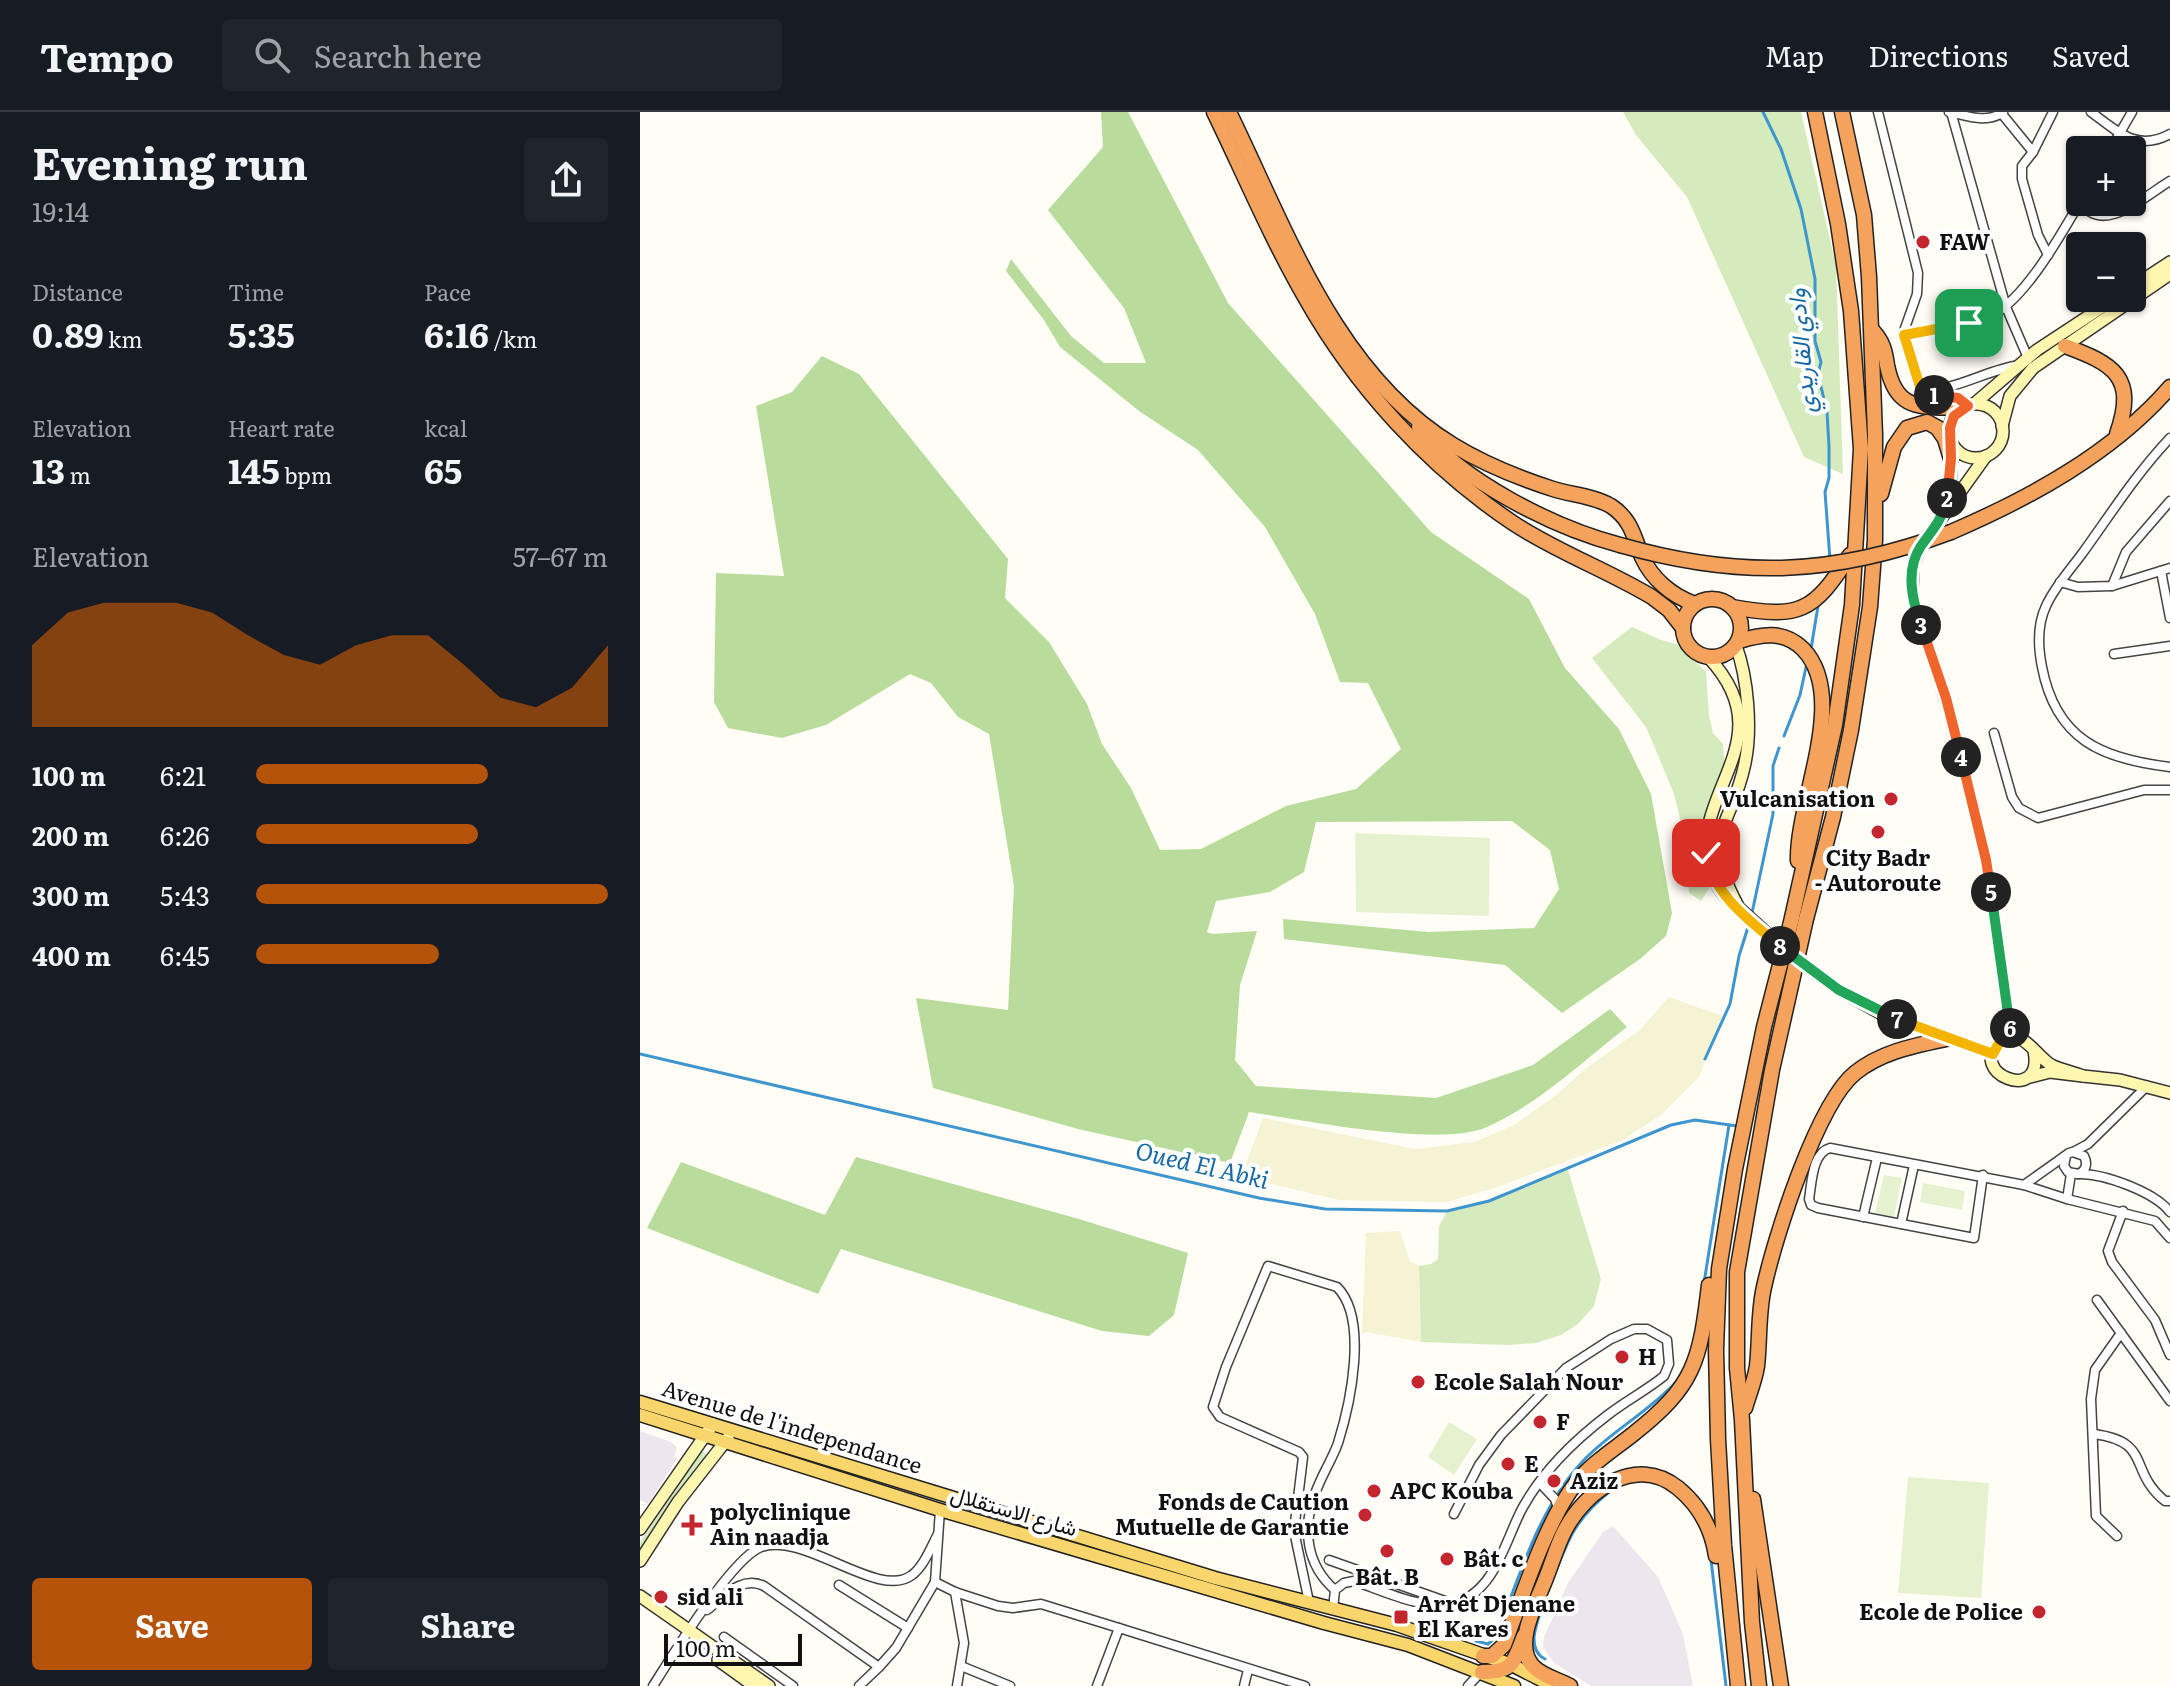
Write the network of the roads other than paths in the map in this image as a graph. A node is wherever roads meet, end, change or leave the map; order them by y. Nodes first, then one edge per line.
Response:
1 (1208, 112) edge
2 (1214, 112) edge
3 (1229, 112) edge
4 (1815, 112) edge
5 (1842, 112) edge
6 (1878, 112) edge
7 (1950, 112) edge
8 (2053, 112) edge
9 (2091, 112) edge
10 (2132, 112) edge
11 (2002, 113) edge
12 (2120, 133) junction
13 (2170, 134) edge
14 (2118, 136) edge
15 (2033, 152) junction
16 (2170, 181) edge
17 (2146, 195) edge
18 (2072, 216) edge
19 (1279, 247) junction
20 (2048, 255) junction
21 (2170, 262) edge
22 (2170, 274) edge
23 (2146, 278) edge
24 (2006, 307) junction
25 (2096, 312) edge
26 (1873, 331) junction
27 (1904, 335) junction
28 (2065, 346) junction
29 (2024, 361) junction
30 (2170, 387) edge
31 (1925, 390) junction
32 (1925, 406) junction
33 (1968, 406) junction
34 (1403, 416) junction
35 (1932, 423) junction
36 (2002, 426) junction
37 (2117, 435) junction
38 (1950, 437) junction
39 (2170, 438) edge
40 (1986, 456) junction
41 (1951, 459) junction
42 (2170, 501) edge
43 (1876, 514) junction
44 (1945, 528) junction
45 (1854, 548) junction
46 (2166, 569) edge
47 (2060, 582) junction
48 (2112, 586) junction
49 (1695, 604) junction
50 (1732, 607) junction
51 (2170, 618) edge
52 (1683, 628) junction
53 (1738, 643) junction
54 (2170, 646) edge
55 (2114, 654) dead end
56 (1709, 658) junction
57 (1994, 733) dead end
58 (2170, 767) edge
59 (2170, 790) edge
60 (1799, 883) junction
61 (1739, 908) junction
62 (2011, 1038) junction
63 (1946, 1039) junction
64 (2034, 1051) junction
65 (1993, 1054) junction
66 (2083, 1076) junction
67 (2026, 1078) junction
68 (1753, 1082) junction
69 (2147, 1086) junction
70 (2170, 1093) edge
71 (2088, 1144) junction
72 (2070, 1154) junction
73 (1877, 1158) junction
74 (2086, 1162) junction
75 (1914, 1165) junction
76 (2075, 1174) junction
77 (1983, 1175) junction
78 (2096, 1175) junction
79 (2024, 1185) junction
80 (2067, 1199) junction
81 (2169, 1207) edge
82 (2123, 1211) junction
83 (1863, 1217) junction
84 (2155, 1221) junction
85 (1901, 1224) junction
86 (2170, 1238) edge
87 (2097, 1300) dead end
88 (2121, 1333) junction
89 (2170, 1355) edge
90 (2170, 1401) edge
91 (640, 1402) edge
92 (640, 1415) edge
93 (1742, 1420) junction
94 (713, 1424) junction
95 (734, 1431) junction
96 (2094, 1434) junction
97 (704, 1435) junction
98 (725, 1442) junction
99 (1540, 1483) junction
100 (2170, 1501) edge
101 (1556, 1503) junction
102 (940, 1510) junction
103 (1454, 1514) dead end
104 (640, 1529) edge
105 (938, 1534) junction
106 (2117, 1536) dead end
107 (1329, 1560) dead end
108 (640, 1561) edge
109 (935, 1582) junction
110 (839, 1585) dead end
111 (1335, 1590) junction
112 (955, 1592) junction
113 (640, 1596) edge
114 (1309, 1602) junction
115 (1453, 1603) junction
116 (640, 1604) edge
117 (1333, 1609) junction
118 (698, 1618) junction
119 (908, 1628) junction
120 (1119, 1628) junction
121 (1525, 1632) junction
122 (687, 1633) junction
123 (724, 1637) dead end
124 (1504, 1645) junction
125 (1483, 1656) junction
126 (961, 1666) junction
127 (879, 1667) junction
128 (1248, 1670) junction
129 (1506, 1673) edge
130 (1476, 1681) edge
131 (1294, 1684) edge
132 (653, 1686) edge
133 (754, 1686) edge
134 (769, 1686) edge
135 (793, 1686) edge
136 (859, 1686) edge
137 (957, 1686) edge
138 (1010, 1686) edge
139 (1097, 1686) edge
140 (1244, 1686) edge
141 (1305, 1686) edge
142 (1554, 1686) edge
143 (1570, 1686) edge
144 (1737, 1686) edge
145 (1759, 1686) edge
146 (1781, 1686) edge

1 - 19 highway
2 - 19 highway
3 - 34 highway
4 - 45 highway
5 - 26 highway
6 - 27 street
7 - 11 street
7 - 24 street
8 - 15 street
9 - 12 street
10 - 12 street
11 - 15 street
12 - 13 street
12 - 14 street
15 - 20 street
16 - 17 street
18 - 20 street
19 - 34 highway
20 - 24 street
21 - 23 street
22 - 28 street
24 - 27 street
24 - 29 street
25 - 29 street
26 - 32 highway
26 - 43 highway
27 - 31 street
28 - 36 street
28 - 37 highway
29 - 31 street
29 - 33 street
30 - 37 highway
31 - 32 street
31 - 33 street
32 - 33 highway
33 - 36 street
33 - 38 street
34 - 44 highway, bridge
34 - 49 highway
34 - 52 highway
35 - 38 highway
35 - 41 highway
35 - 43 highway
36 - 40 street
37 - 44 highway
38 - 40 street
38 - 41 street
39 - 47 street
40 - 44 street
41 - 44 street
42 - 48 street
43 - 93 highway
44 - 62 street
45 - 50 highway
45 - 60 highway
46 - 48 street
46 - 51 street
47 - 48 street
47 - 58 street
49 - 50 highway
49 - 52 highway
50 - 53 highway
52 - 56 highway
53 - 56 highway
53 - 60 highway
53 - 61 street
54 - 55 street
56 - 61 street
57 - 59 street
60 - 68 highway
61 - 63 street, bridge
62 - 64 street
62 - 65 street
63 - 65 street
63 - 93 highway
64 - 66 street
64 - 67 street
65 - 67 street
66 - 67 street
66 - 69 street
68 - 101 highway
68 - 144 highway
69 - 70 street
69 - 71 street
71 - 72 street
71 - 74 street
72 - 74 street
72 - 76 street
72 - 79 street
73 - 75 street
73 - 83 street
73 - 83 street
74 - 76 street
74 - 78 street
75 - 77 street
75 - 85 street
76 - 78 street
76 - 80 street
77 - 79 street
77 - 85 street
78 - 81 street
79 - 80 street
80 - 82 street
81 - 84 street
82 - 84 street
82 - 89 street
83 - 85 street
84 - 86 street
87 - 88 street
88 - 90 street
88 - 96 street
91 - 94 main road, Avenue de l'independance
92 - 97 main road, شارع الاستقلال
93 - 145 highway
93 - 146 highway
94 - 95 main road, Avenue de l'independance
94 - 97 street
95 - 98 street
95 - 114 main road, Avenue de l'independance
96 - 100 street
96 - 106 street
97 - 98 main road, شارع الاستقلال
97 - 104 street
98 - 102 main road, شارع الاستقلال
98 - 108 street
99 - 101 street
99 - 103 street
99 - 115 street
101 - 124 highway
102 - 105 street
102 - 130 main road, شارع الاستقلال
105 - 109 street
105 - 118 street
107 - 115 street
109 - 112 street
109 - 119 street
110 - 119 street
111 - 114 street
111 - 115 street
111 - 117 street
112 - 120 street
112 - 126 street
113 - 122 street
114 - 117 main road, Avenue de l'independance
116 - 122 street
117 - 125 main road, Avenue de l'independance
118 - 122 street
118 - 127 street
119 - 127 street
120 - 128 street
120 - 139 street
121 - 129 highway
121 - 143 highway
121 - 144 highway
122 - 132 street
122 - 133 street
122 - 134 street
123 - 135 street
124 - 125 highway
124 - 129 highway
125 - 129 main road
126 - 137 street
126 - 138 street
127 - 136 street
128 - 131 street
128 - 140 street
129 - 130 highway
129 - 142 main road
131 - 141 street

